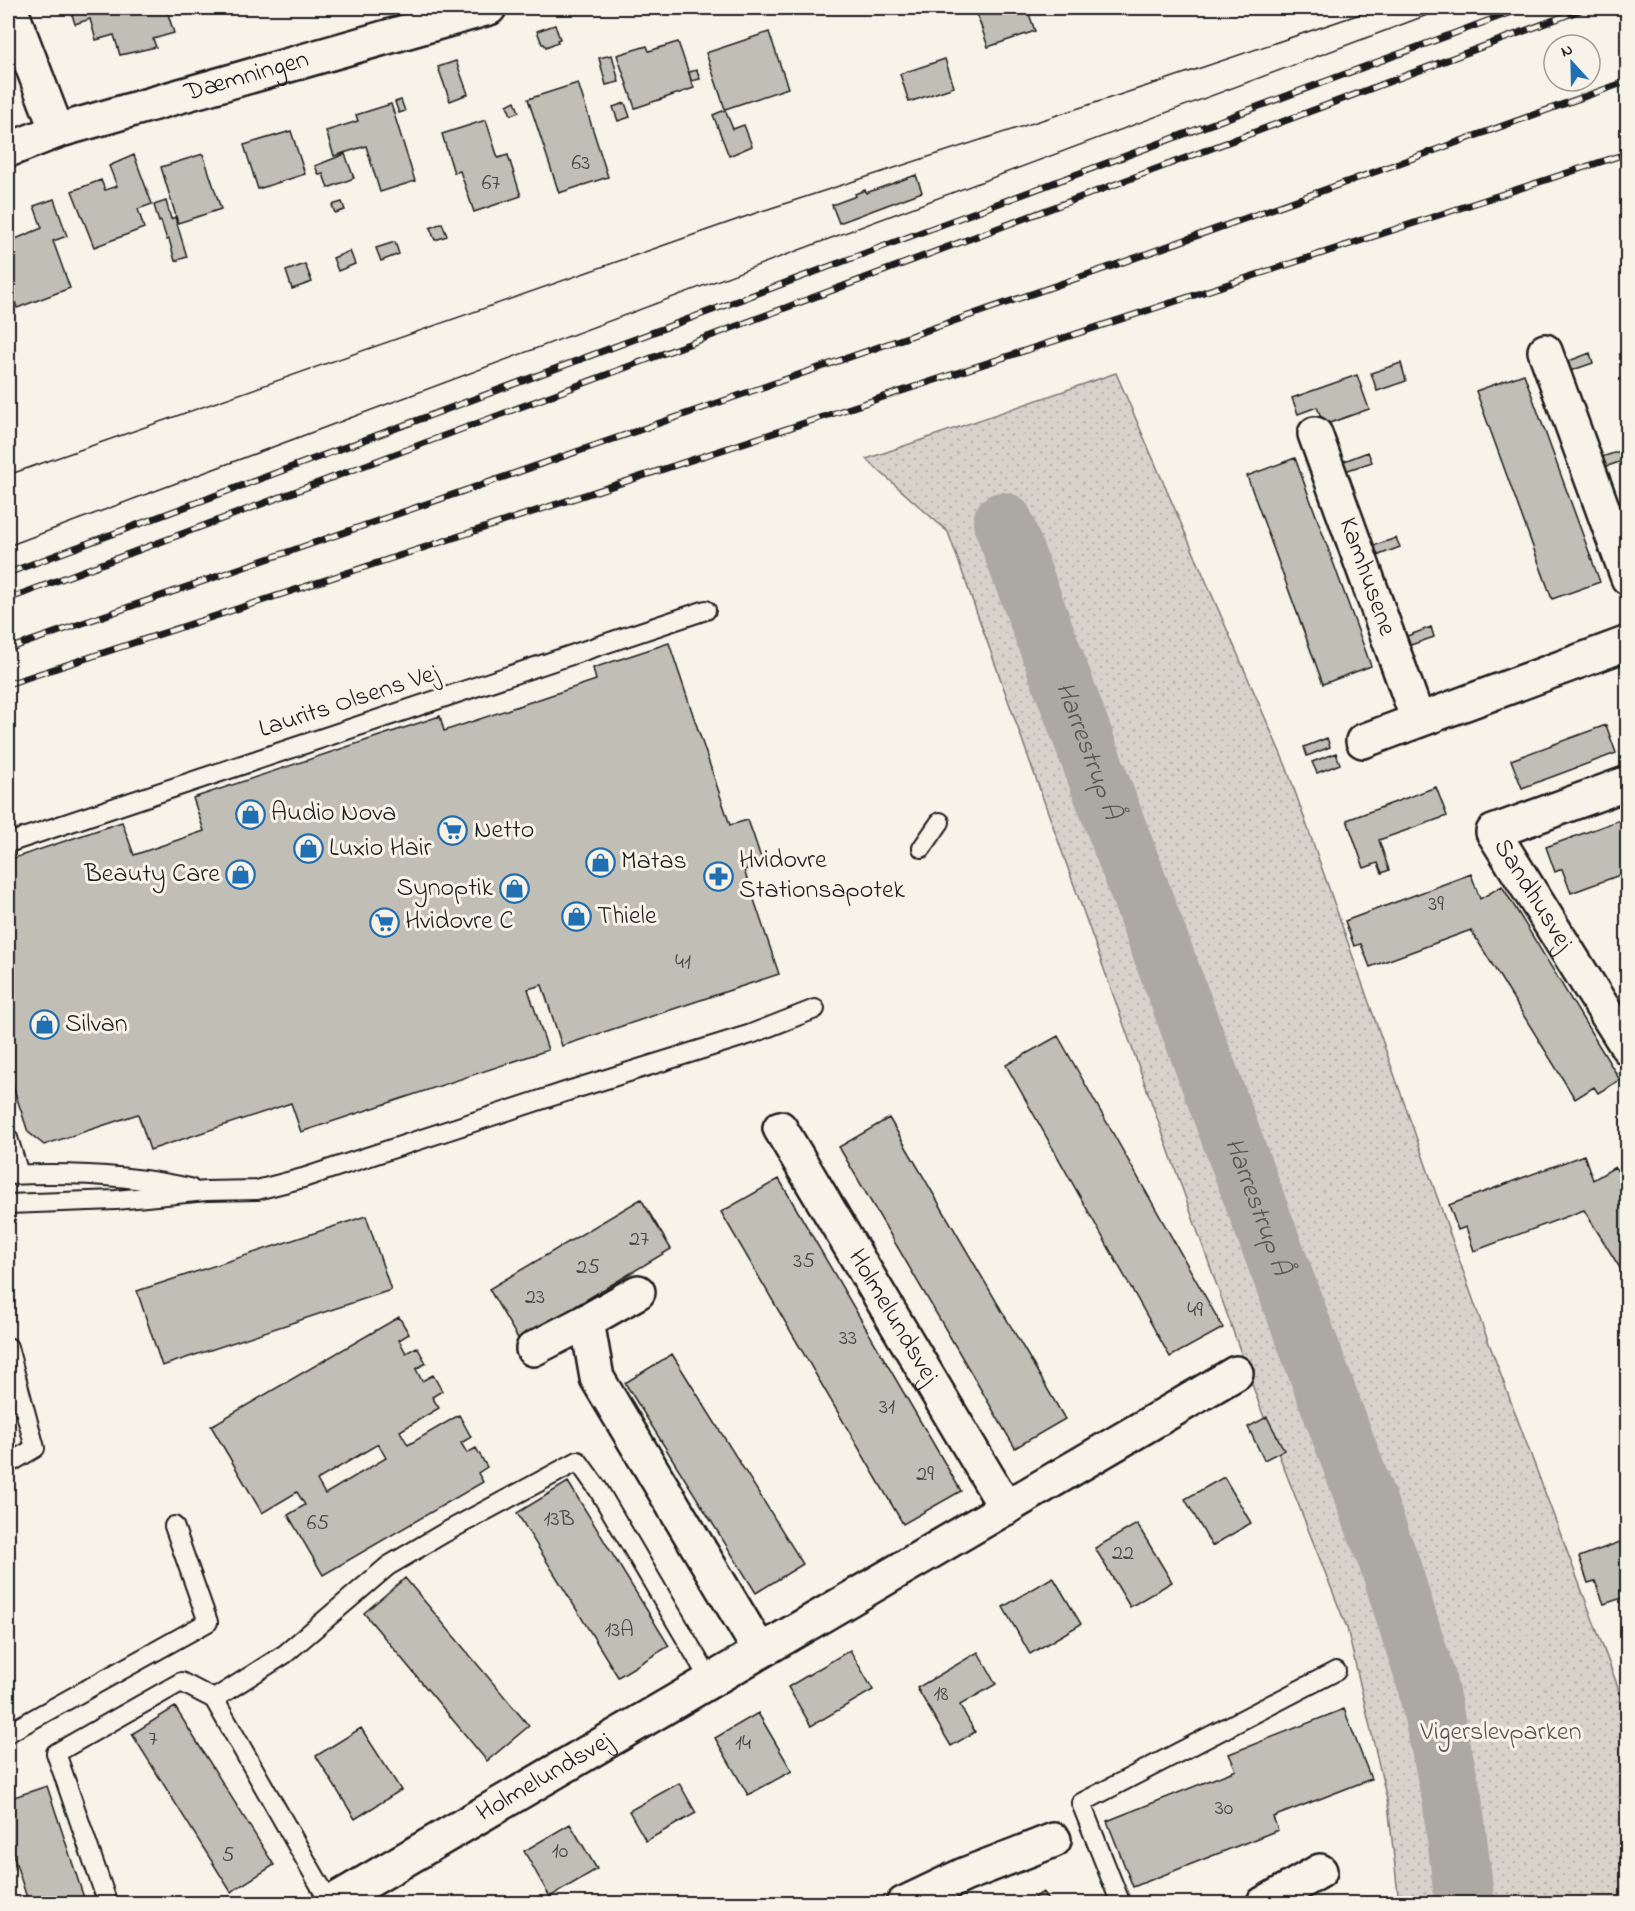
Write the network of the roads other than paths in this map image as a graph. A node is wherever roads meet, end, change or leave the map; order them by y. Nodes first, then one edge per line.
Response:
1 (10, 8) edge
2 (489, 8) edge
3 (57, 131) junction
4 (8, 150) edge
5 (1545, 351) dead end
6 (1314, 434) dead end
7 (1628, 578) edge
8 (706, 610) dead end
9 (1628, 643) edge
10 (1418, 720) junction
11 (1364, 741) dead end
12 (1628, 783) edge
13 (940, 822) dead end
14 (8, 843) edge
15 (922, 848) dead end
16 (815, 1009) dead end
17 (1628, 1048) edge
18 (780, 1128) dead end
19 (8, 1138) edge
20 (14, 1174) edge
21 (206, 1191) junction
22 (8, 1204) edge
23 (638, 1292) dead end
24 (587, 1321) junction
25 (8, 1347) edge
26 (533, 1349) dead end
27 (1236, 1373) dead end
28 (8, 1464) edge
29 (1006, 1508) junction
30 (174, 1526) dead end
31 (760, 1651) junction
32 (1336, 1671) dead end
33 (710, 1680) junction
34 (214, 1699) junction
35 (8, 1733) edge
36 (1054, 1840) dead end
37 (1320, 1871) dead end
38 (329, 1903) edge
39 (108, 1904) edge
40 (903, 1904) edge
41 (1122, 1904) edge
42 (1263, 1904) edge

1 - 3 street
2 - 3 street, Dæmningen
3 - 4 street, Dæmningen
5 - 7 street
6 - 10 street, Kamhusene
8 - 14 lane, Laurits Olsens Vej
9 - 10 street
10 - 11 street
12 - 17 street, Sandhusvej
13 - 15 lane
16 - 21 lane
18 - 29 street, Holmelundsvej
19 - 20 lane
20 - 21 lane
21 - 22 lane
23 - 24 street
24 - 26 street
24 - 31 street
25 - 28 lane
27 - 29 street, Holmelundsvej
29 - 31 street, Holmelundsvej
30 - 35 lane
31 - 33 street, Holmelundsvej
32 - 41 lane
33 - 34 lane
33 - 38 street, Holmelundsvej
34 - 38 lane
34 - 39 lane
36 - 40 street
37 - 42 street

